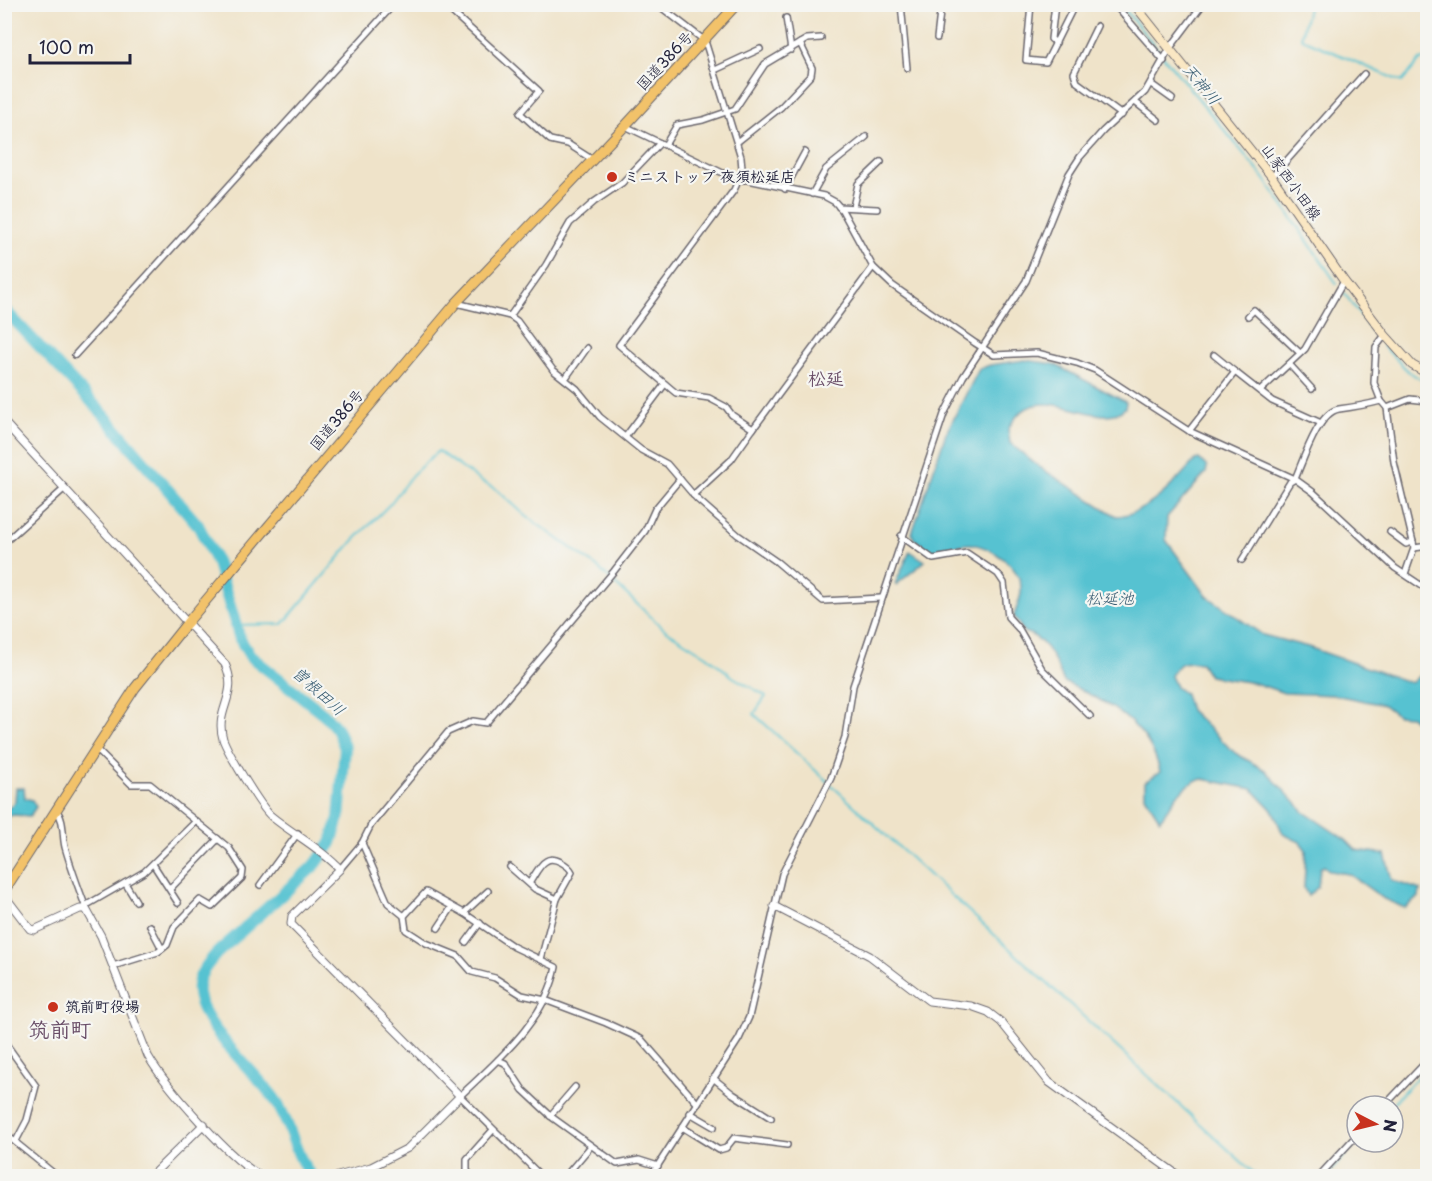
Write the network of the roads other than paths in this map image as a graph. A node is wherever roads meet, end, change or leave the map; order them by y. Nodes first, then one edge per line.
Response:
1 (394, 4) edge
2 (443, 4) edge
3 (657, 4) edge
4 (902, 4) edge
5 (941, 4) edge
6 (1031, 4) edge
7 (1055, 4) edge
8 (1075, 4) edge
9 (1114, 4) edge
10 (1134, 4) edge
11 (1203, 4) edge
12 (736, 5) edge
13 (786, 18) dead end
14 (1097, 26) dead end
15 (820, 38) dead end
16 (936, 38) dead end
17 (705, 41) junction
18 (800, 43) junction
19 (1056, 43) junction
20 (1170, 48) junction
21 (760, 49) dead end
22 (791, 50) junction
23 (1164, 61) junction
24 (906, 69) dead end
25 (715, 70) junction
26 (1364, 74) dead end
27 (1151, 84) junction
28 (1172, 99) dead end
29 (1135, 102) junction
30 (728, 112) junction
31 (1122, 115) junction
32 (1158, 120) dead end
33 (625, 126) junction
34 (866, 137) dead end
35 (737, 142) junction
36 (662, 144) junction
37 (805, 152) dead end
38 (593, 160) junction
39 (881, 162) dead end
40 (1272, 177) junction
41 (741, 179) junction
42 (785, 189) junction
43 (812, 194) junction
44 (839, 207) junction
45 (853, 207) junction
46 (877, 209) dead end
47 (873, 267) junction
48 (1344, 281) junction
49 (456, 303) junction
50 (510, 316) junction
51 (1248, 316) dead end
52 (1385, 335) junction
53 (983, 347) junction
54 (587, 348) dead end
55 (1300, 353) junction
56 (75, 355) dead end
57 (1214, 355) dead end
58 (1289, 364) junction
59 (1235, 372) junction
60 (1428, 374) edge
61 (565, 379) junction
62 (665, 384) junction
63 (1312, 389) dead end
64 (1260, 391) junction
65 (1381, 401) junction
66 (1428, 401) edge
67 (1387, 408) junction
68 (4, 422) edge
69 (1321, 423) junction
70 (753, 429) junction
71 (1189, 431) junction
72 (626, 436) junction
73 (680, 479) junction
74 (1295, 479) junction
75 (65, 488) junction
76 (693, 495) junction
77 (1390, 532) dead end
78 (901, 536) junction
79 (4, 543) edge
80 (1414, 545) junction
81 (1428, 546) edge
82 (1242, 560) dead end
83 (1405, 574) junction
84 (1428, 590) edge
85 (881, 598) junction
86 (187, 623) junction
87 (1090, 716) dead end
88 (95, 748) junction
89 (57, 810) junction
90 (195, 822) junction
91 (297, 833) junction
92 (219, 839) junction
93 (362, 843) junction
94 (153, 864) junction
95 (338, 866) junction
96 (510, 867) dead end
97 (530, 882) junction
98 (125, 883) junction
99 (260, 885) dead end
100 (170, 889) junction
101 (488, 891) dead end
102 (4, 893) edge
103 (557, 899) junction
104 (136, 901) dead end
105 (178, 903) dead end
106 (774, 906) junction
107 (452, 907) junction
108 (86, 908) junction
109 (464, 913) junction
110 (404, 916) junction
111 (480, 923) junction
112 (150, 926) dead end
113 (438, 928) dead end
114 (466, 942) dead end
115 (162, 949) junction
116 (541, 960) junction
117 (113, 966) junction
118 (545, 1000) junction
119 (4, 1041) edge
120 (498, 1060) junction
121 (1428, 1060) edge
122 (713, 1078) junction
123 (575, 1087) dead end
124 (1395, 1094) edge
125 (460, 1096) junction
126 (697, 1102) junction
127 (690, 1113) junction
128 (550, 1116) junction
129 (771, 1118) dead end
130 (204, 1124) junction
131 (682, 1127) junction
132 (714, 1127) dead end
133 (494, 1130) junction
134 (5, 1136) edge
135 (16, 1141) junction
136 (787, 1145) dead end
137 (591, 1146) junction
138 (1345, 1148) edge
139 (658, 1166) junction
140 (568, 1173) dead end
141 (57, 1176) edge
142 (151, 1176) edge
143 (262, 1176) edge
144 (339, 1176) edge
145 (472, 1176) edge
146 (541, 1176) edge
147 (651, 1176) edge
148 (1179, 1176) edge
149 (1319, 1176) edge

1 - 56 street
2 - 38 street
3 - 17 street
4 - 24 street
5 - 16 street
6 - 19 street
7 - 19 street
8 - 19 street
9 - 23 street
10 - 20 main road, 山家西小田線
11 - 20 street
12 - 17 highway, 国道386号
13 - 22 street
14 - 31 street
15 - 18 street
17 - 25 street
17 - 33 highway, 国道386号
18 - 22 street
18 - 35 street
20 - 23 street
20 - 40 main road, 山家西小田線
21 - 25 street
22 - 30 street
23 - 27 street
25 - 30 street
26 - 40 street
27 - 28 street
27 - 29 street
29 - 31 street
29 - 32 street
30 - 35 street
30 - 36 street
31 - 53 street
33 - 36 street
33 - 38 highway, 国道386号
34 - 43 street
35 - 41 street
36 - 41 street
36 - 50 street
37 - 42 street
38 - 49 highway, 国道386号
39 - 45 street
40 - 48 main road, 山家西小田線
41 - 42 street
41 - 62 street
42 - 43 street
43 - 44 street
44 - 45 street
44 - 47 street
45 - 46 street
47 - 53 street
47 - 70 street
48 - 52 main road, 山家西小田線
48 - 55 street
49 - 50 street
49 - 86 highway, 国道386号
50 - 61 street
51 - 55 street
52 - 60 main road, 山家西小田線
52 - 65 street
53 - 71 street
53 - 78 street
54 - 61 street
55 - 58 street
57 - 59 street
58 - 63 street
58 - 64 street
59 - 64 street
59 - 71 street
61 - 72 street
62 - 70 street
62 - 72 street
64 - 69 street
65 - 67 street
65 - 69 street
66 - 67 street
67 - 80 street
68 - 75 street
69 - 74 street
70 - 76 street
71 - 74 street
72 - 73 street
73 - 76 street
73 - 93 street
74 - 82 street
74 - 83 street
75 - 79 street
75 - 86 street
76 - 85 street
77 - 80 street
78 - 85 street
78 - 87 street
80 - 81 street
80 - 83 street
83 - 84 street
85 - 106 street
86 - 88 highway, 国道386号
86 - 91 street
88 - 89 highway, 国道386号
88 - 90 street
89 - 102 highway, 国道386号
89 - 108 street
90 - 92 street
90 - 94 street
91 - 95 street
91 - 99 street
92 - 100 street
92 - 115 street
93 - 95 street
93 - 110 street
94 - 98 street
94 - 100 street
95 - 125 street
96 - 97 street
97 - 103 street
97 - 103 street
98 - 104 street
98 - 108 street
100 - 105 street
101 - 109 street
102 - 108 street
103 - 116 street
106 - 122 street
106 - 148 street
107 - 109 street
107 - 110 street
107 - 113 street
108 - 117 street
109 - 111 street
110 - 118 street
111 - 114 street
111 - 116 street
112 - 115 street
115 - 117 street
116 - 118 street
117 - 130 street
118 - 120 street
118 - 126 street
119 - 135 street
120 - 125 street
120 - 128 street
121 - 124 street
122 - 126 street
122 - 129 street
123 - 128 street
125 - 133 street
125 - 144 street
126 - 127 street
127 - 131 street
127 - 132 street
128 - 137 street
130 - 142 street
130 - 143 street
131 - 136 street
131 - 139 street
133 - 145 street
133 - 146 street
134 - 135 street
135 - 141 street
137 - 139 street
137 - 140 street
138 - 149 street
139 - 147 street

